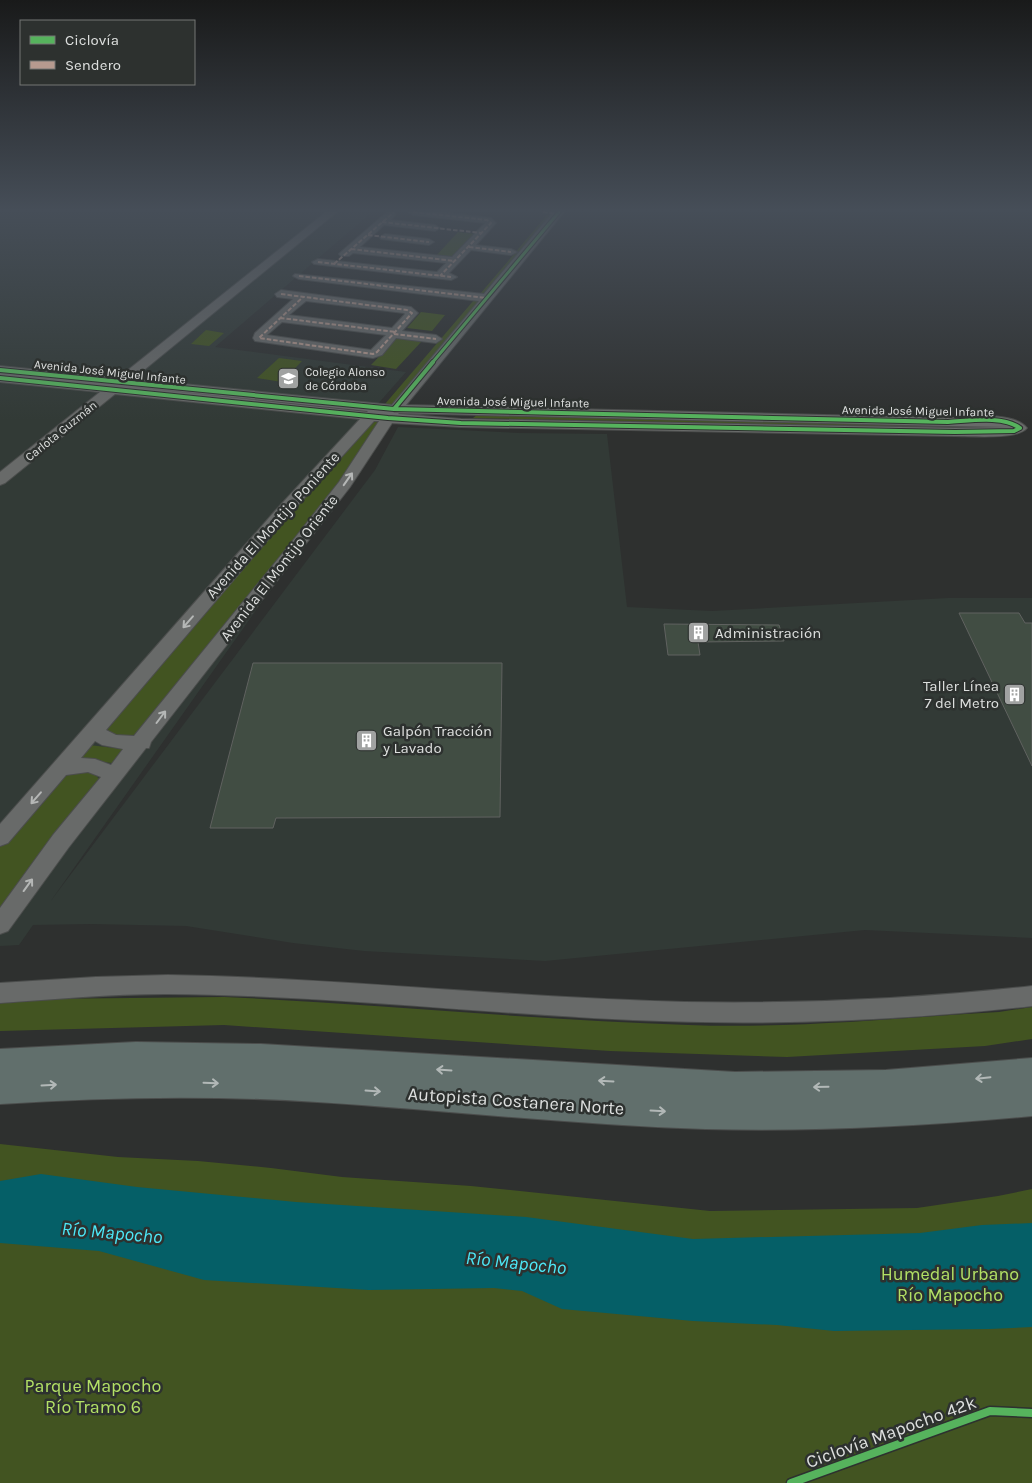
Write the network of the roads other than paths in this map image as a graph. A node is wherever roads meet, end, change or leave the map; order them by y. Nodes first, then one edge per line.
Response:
1 (246, 281) edge
2 (344, 281) edge
3 (486, 281) edge
4 (498, 281) edge
5 (281, 294) dead end
6 (473, 296) junction
7 (303, 297) junction
8 (486, 298) junction
9 (280, 318) junction
10 (396, 332) junction
11 (439, 337) junction
12 (412, 367) dead end
13 (0, 370) edge
14 (0, 378) edge
15 (117, 386) junction
16 (388, 395) dead end
17 (383, 413) junction
18 (1032, 430) edge
19 (0, 480) edge
20 (96, 729) junction
21 (142, 743) junction
22 (60, 770) junction
23 (113, 777) junction
24 (0, 838) edge
25 (0, 925) edge
26 (0, 993) edge
27 (1032, 996) edge
28 (0, 1064) edge
29 (1032, 1073) edge
30 (0, 1088) edge
31 (1032, 1100) edge

1 - 15 street, Carlota Guzmán
2 - 6 street
3 - 6 street
4 - 8 street, Avenida El Montijo Oriente
5 - 7 street
6 - 8 street
6 - 11 street
7 - 9 street
7 - 10 street
8 - 17 street, Avenida El Montijo Oriente
9 - 10 street
9 - 10 street
10 - 11 street
11 - 12 street
13 - 15 street, Avenida José Miguel Infante
14 - 15 street, Avenida José Miguel Infante
15 - 17 street, Avenida José Miguel Infante
15 - 19 street, Carlota Guzmán
16 - 17 street, Avenida El Montijo Poniente
17 - 18 street, Avenida José Miguel Infante
17 -> 20 street, Avenida El Montijo Poniente
21 -> 17 street, Avenida El Montijo Oriente
20 - 21 street
20 - 22 street, Avenida El Montijo Poniente
21 - 23 street, Avenida El Montijo Oriente
22 - 23 street
22 -> 24 street, Avenida El Montijo Poniente
25 -> 23 street, Avenida El Montijo Oriente
26 - 27 street
29 -> 28 highway, Autopista Costanera Norte
30 -> 31 highway, Autopista Costanera Norte

